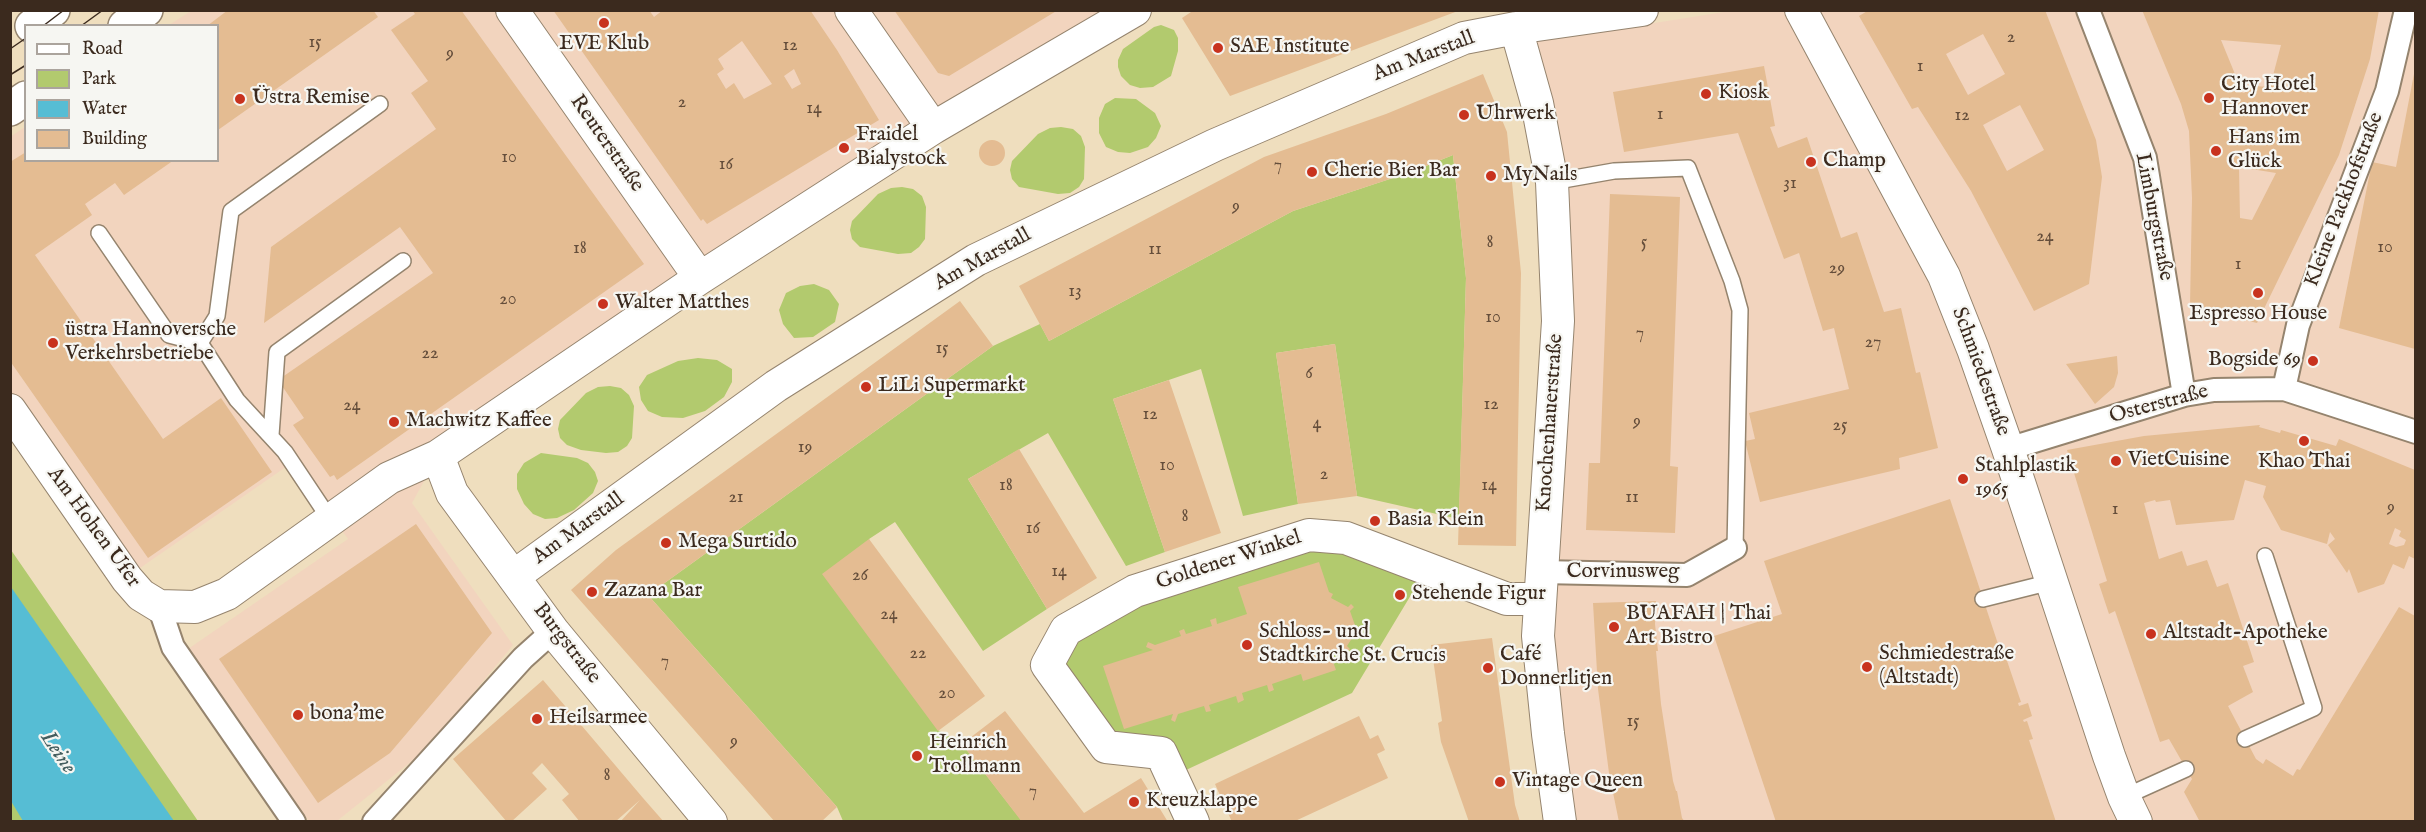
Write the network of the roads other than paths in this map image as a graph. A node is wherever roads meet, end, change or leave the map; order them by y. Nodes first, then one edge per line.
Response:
1 (53, 10) edge
2 (146, 10) edge
3 (512, 10) edge
4 (851, 10) edge
5 (1135, 10) edge
6 (1642, 10) edge
7 (1802, 10) edge
8 (2088, 10) edge
9 (2406, 10) edge
10 (35, 24) edge
11 (128, 24) edge
12 (1516, 28) junction
13 (24, 31) edge
14 (10, 40) edge
15 (24, 99) edge
16 (380, 104) dead end
17 (10, 109) edge
18 (933, 128) junction
19 (1552, 182) junction
20 (99, 233) dead end
21 (403, 261) dead end
22 (700, 278) junction
23 (200, 343) junction
24 (2284, 389) junction
25 (2184, 395) junction
26 (10, 410) edge
27 (2415, 432) edge
28 (271, 435) junction
29 (2008, 449) junction
30 (438, 456) junction
31 (331, 521) junction
32 (1735, 548) joint
33 (2265, 556) dead end
34 (514, 576) junction
35 (2051, 582) junction
36 (1540, 586) junction
37 (1983, 599) dead end
38 (159, 606) junction
39 (553, 631) junction
40 (2245, 739) dead end
41 (2186, 769) dead end
42 (2130, 809) edge
43 (294, 822) edge
44 (374, 822) edge
45 (711, 822) edge
46 (1193, 822) edge
47 (1560, 822) edge

1 - 10 street
2 - 11 street
3 - 22 street, Reuterstraße
4 - 18 street
5 - 18 street
6 - 12 street, Am Marstall
7 - 29 street, Schmiedestraße
8 - 25 street, Limburgstraße
9 - 24 street, Kleine Packhofstraße
12 - 19 street, Knochenhauerstraße
12 - 34 street, Am Marstall
13 - 14 street
15 - 17 street
16 - 23 lane
18 - 22 street
19 - 32 lane
19 - 36 street, Knochenhauerstraße
20 - 23 lane
21 - 28 lane
22 - 30 street
23 - 28 lane
24 - 25 street, Osterstraße
24 - 27 street, Osterstraße
25 - 29 street, Osterstraße
26 - 38 street, Am Hohen Ufer
28 - 31 lane
29 - 35 street, Schmiedestraße
30 - 31 street
30 - 34 street, Am Marstall
31 - 38 street
32 - 36 street, Corvinusweg
33 - 40 lane
34 - 39 street, Burgstraße
35 - 37 lane
35 - 42 street, Schmiedestraße
36 - 46 street, Goldener Winkel
36 - 47 street, Knochenhauerstraße
38 - 43 street, Am Hohen Ufer
39 - 44 street
39 - 45 street, Burgstraße
41 - 42 lane

